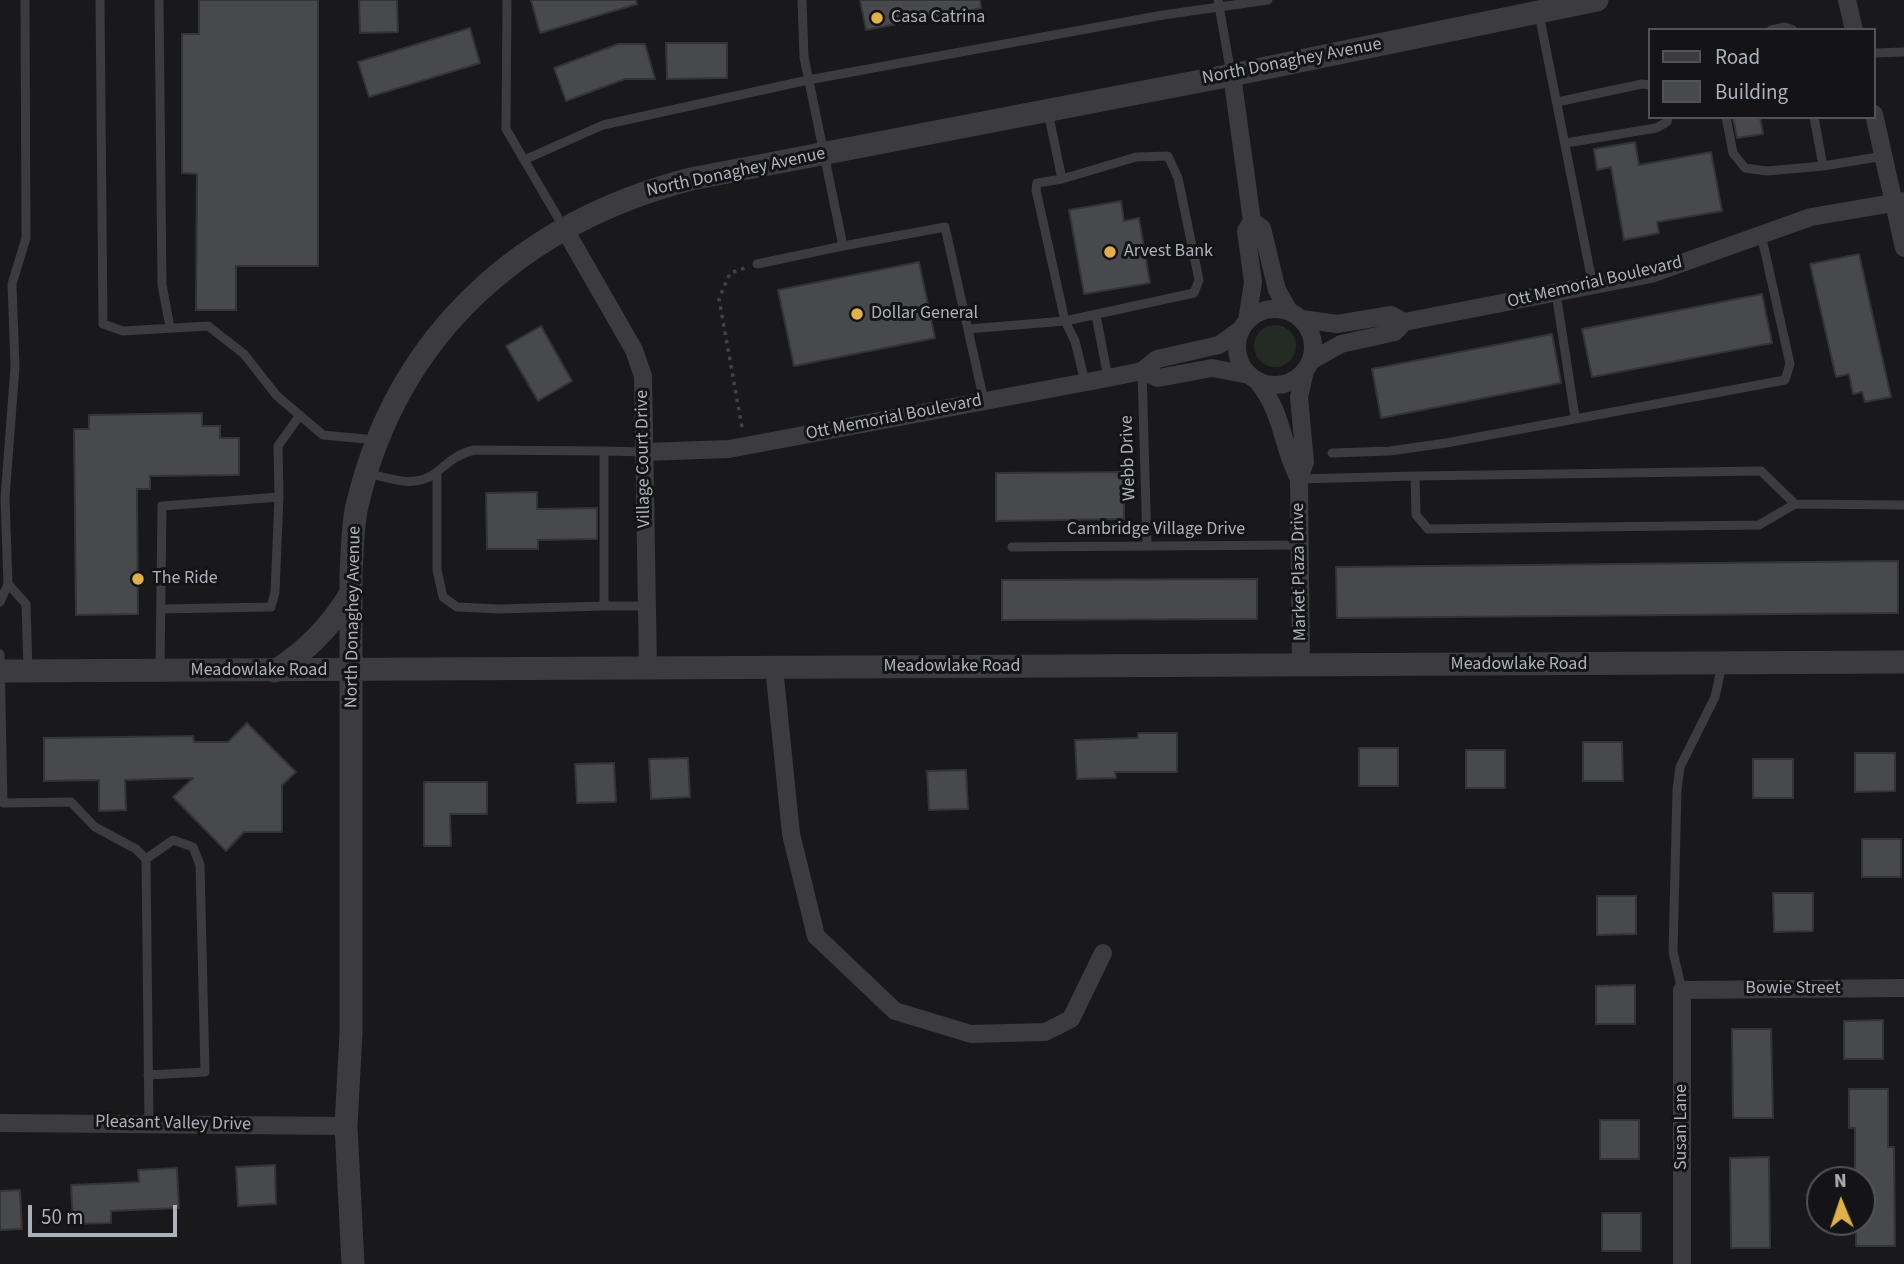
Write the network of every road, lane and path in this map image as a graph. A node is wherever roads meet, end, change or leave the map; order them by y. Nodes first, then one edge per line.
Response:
1 (24, 0) edge
2 (100, 0) edge
3 (159, 0) edge
4 (507, 0) edge
5 (802, 0) edge
6 (1268, 0) edge
7 (1597, 0) edge
8 (1847, 0) edge
9 (1219, 5) edge
10 (1539, 12) junction
11 (1854, 28) edge
12 (1904, 52) edge
13 (1876, 53) edge
14 (1231, 75) junction
15 (808, 80) junction
16 (1648, 85) edge
17 (1557, 102) junction
18 (1047, 110) junction
19 (1668, 119) edge
20 (1726, 119) edge
21 (1814, 119) edge
22 (1875, 119) edge
23 (1566, 143) junction
24 (824, 153) junction
25 (1884, 156) junction
26 (524, 160) junction
27 (1823, 166) junction
28 (1062, 179) junction
29 (1900, 202) edge
30 (1252, 221) junction
31 (564, 228) junction
32 (1761, 234) junction
33 (843, 246) junction
34 (1904, 248) edge
35 (757, 264) joint
36 (1592, 286) junction
37 (1556, 293) junction
38 (1096, 315) junction
39 (1295, 315) junction
40 (1065, 321) junction
41 (1404, 322) junction
42 (1243, 326) junction
43 (170, 327) junction
44 (968, 329) junction
45 (1308, 366) junction
46 (1142, 370) junction
47 (1108, 378) junction
48 (1254, 379) junction
49 (1085, 382) junction
50 (984, 401) junction
51 (300, 415) junction
52 (1575, 417) junction
53 (376, 440) junction
54 (746, 447) junction
55 (604, 451) junction
56 (645, 452) junction
57 (1332, 453) dead end
58 (366, 472) junction
59 (437, 472) junction
60 (1415, 477) junction
61 (1299, 479) junction
62 (279, 497) junction
63 (1795, 504) junction
64 (1904, 505) edge
65 (1147, 545) junction
66 (1299, 545) junction
67 (1012, 547) dead end
68 (8, 584) junction
69 (351, 593) junction
70 (0, 601) edge
71 (604, 606) junction
72 (647, 607) junction
73 (161, 609) junction
74 (0, 654) edge
75 (1904, 662) edge
76 (1722, 663) junction
77 (1301, 666) junction
78 (774, 667) junction
79 (648, 669) junction
80 (0, 671) edge
81 (28, 671) junction
82 (160, 671) junction
83 (275, 671) junction
84 (352, 671) junction
85 (1, 746) edge
86 (1, 801) edge
87 (146, 859) junction
88 (1103, 953) dead end
89 (1904, 988) edge
90 (1682, 990) junction
91 (148, 1075) junction
92 (0, 1123) edge
93 (149, 1124) junction
94 (346, 1126) junction
95 (353, 1264) edge
96 (1682, 1264) edge

1 - 68 lane
2 - 43 lane
3 - 43 lane
4 - 26 lane
5 - 15 lane
6 - 9 lane
7 - 10 street, North Donaghey Avenue
8 - 11 street
9 - 14 lane
9 - 15 lane
10 - 14 street, North Donaghey Avenue
10 - 17 lane
12 - 13 lane
14 - 18 street, North Donaghey Avenue
14 - 30 street
15 - 24 lane
15 - 26 lane
16 - 17 lane
17 - 23 lane
18 - 24 street, North Donaghey Avenue
18 - 28 lane
19 - 23 lane
20 - 27 lane
21 - 27 lane
22 - 25 street
23 - 36 lane
24 - 31 street, North Donaghey Avenue
24 - 33 lane
25 - 27 lane
25 - 29 street
26 - 31 lane
28 - 38 lane
28 - 40 lane
29 - 32 street, Ott Memorial Boulevard
29 - 34 street
30 - 39 street
30 - 42 street
31 - 53 street, North Donaghey Avenue
31 - 56 street, Village Court Drive
32 - 36 street, Ott Memorial Boulevard
32 - 52 lane
33 - 35 lane
33 - 44 lane
35 - 54 path
36 - 37 street, Ott Memorial Boulevard
37 - 41 street, Ott Memorial Boulevard
37 - 52 lane
38 - 40 lane
38 - 47 lane
39 - 41 street, Ott Memorial Boulevard
39 - 42 street
39 - 45 street
40 - 44 lane
40 - 49 lane
41 - 45 street, Ott Memorial Boulevard
42 - 46 street, Ott Memorial Boulevard
42 - 48 street
43 - 51 lane
44 - 50 lane
45 - 48 street
45 - 61 street, Market Plaza Drive
46 - 47 street, Ott Memorial Boulevard
46 - 48 street, Ott Memorial Boulevard
46 - 65 lane, Webb Drive
47 - 49 street, Ott Memorial Boulevard
48 - 61 street, Market Plaza Drive
49 - 50 street, Ott Memorial Boulevard
50 - 54 street, Ott Memorial Boulevard
51 - 53 lane
51 - 62 lane
52 - 57 lane
53 - 58 street, North Donaghey Avenue
54 - 56 street, Ott Memorial Boulevard
55 - 56 lane
55 - 59 lane
55 - 71 lane
56 - 72 street, Village Court Drive
58 - 59 lane
58 - 69 street, North Donaghey Avenue
59 - 71 lane
60 - 61 lane
60 - 63 lane
60 - 63 lane
61 - 66 street, Market Plaza Drive
62 - 73 lane
62 - 73 lane
63 - 64 lane
65 - 66 lane, Cambridge Village Drive
65 - 67 lane, Cambridge Village Drive
66 - 77 street, Market Plaza Drive
68 - 70 lane
68 - 81 lane
69 - 83 street
69 - 84 street, North Donaghey Avenue
71 - 72 lane
72 - 79 street, Village Court Drive
73 - 82 lane
74 - 80 lane
75 - 76 street, Meadowlake Road
76 - 77 street, Meadowlake Road
76 - 90 lane
77 - 78 street, Meadowlake Road
78 - 79 street, Meadowlake Road
78 - 88 street
79 - 84 street, Meadowlake Road
80 - 81 street, Meadowlake Road
80 - 85 lane
81 - 82 street, Meadowlake Road
82 - 83 street, Meadowlake Road
83 - 84 street, Meadowlake Road
84 - 94 street, North Donaghey Avenue
85 - 86 lane
86 - 87 lane
87 - 91 lane
87 - 91 lane
89 - 90 street, Bowie Street
90 - 96 street, Susan Lane
91 - 93 lane
92 - 93 street, Pleasant Valley Drive
93 - 94 street, Pleasant Valley Drive
94 - 95 street, North Donaghey Avenue

